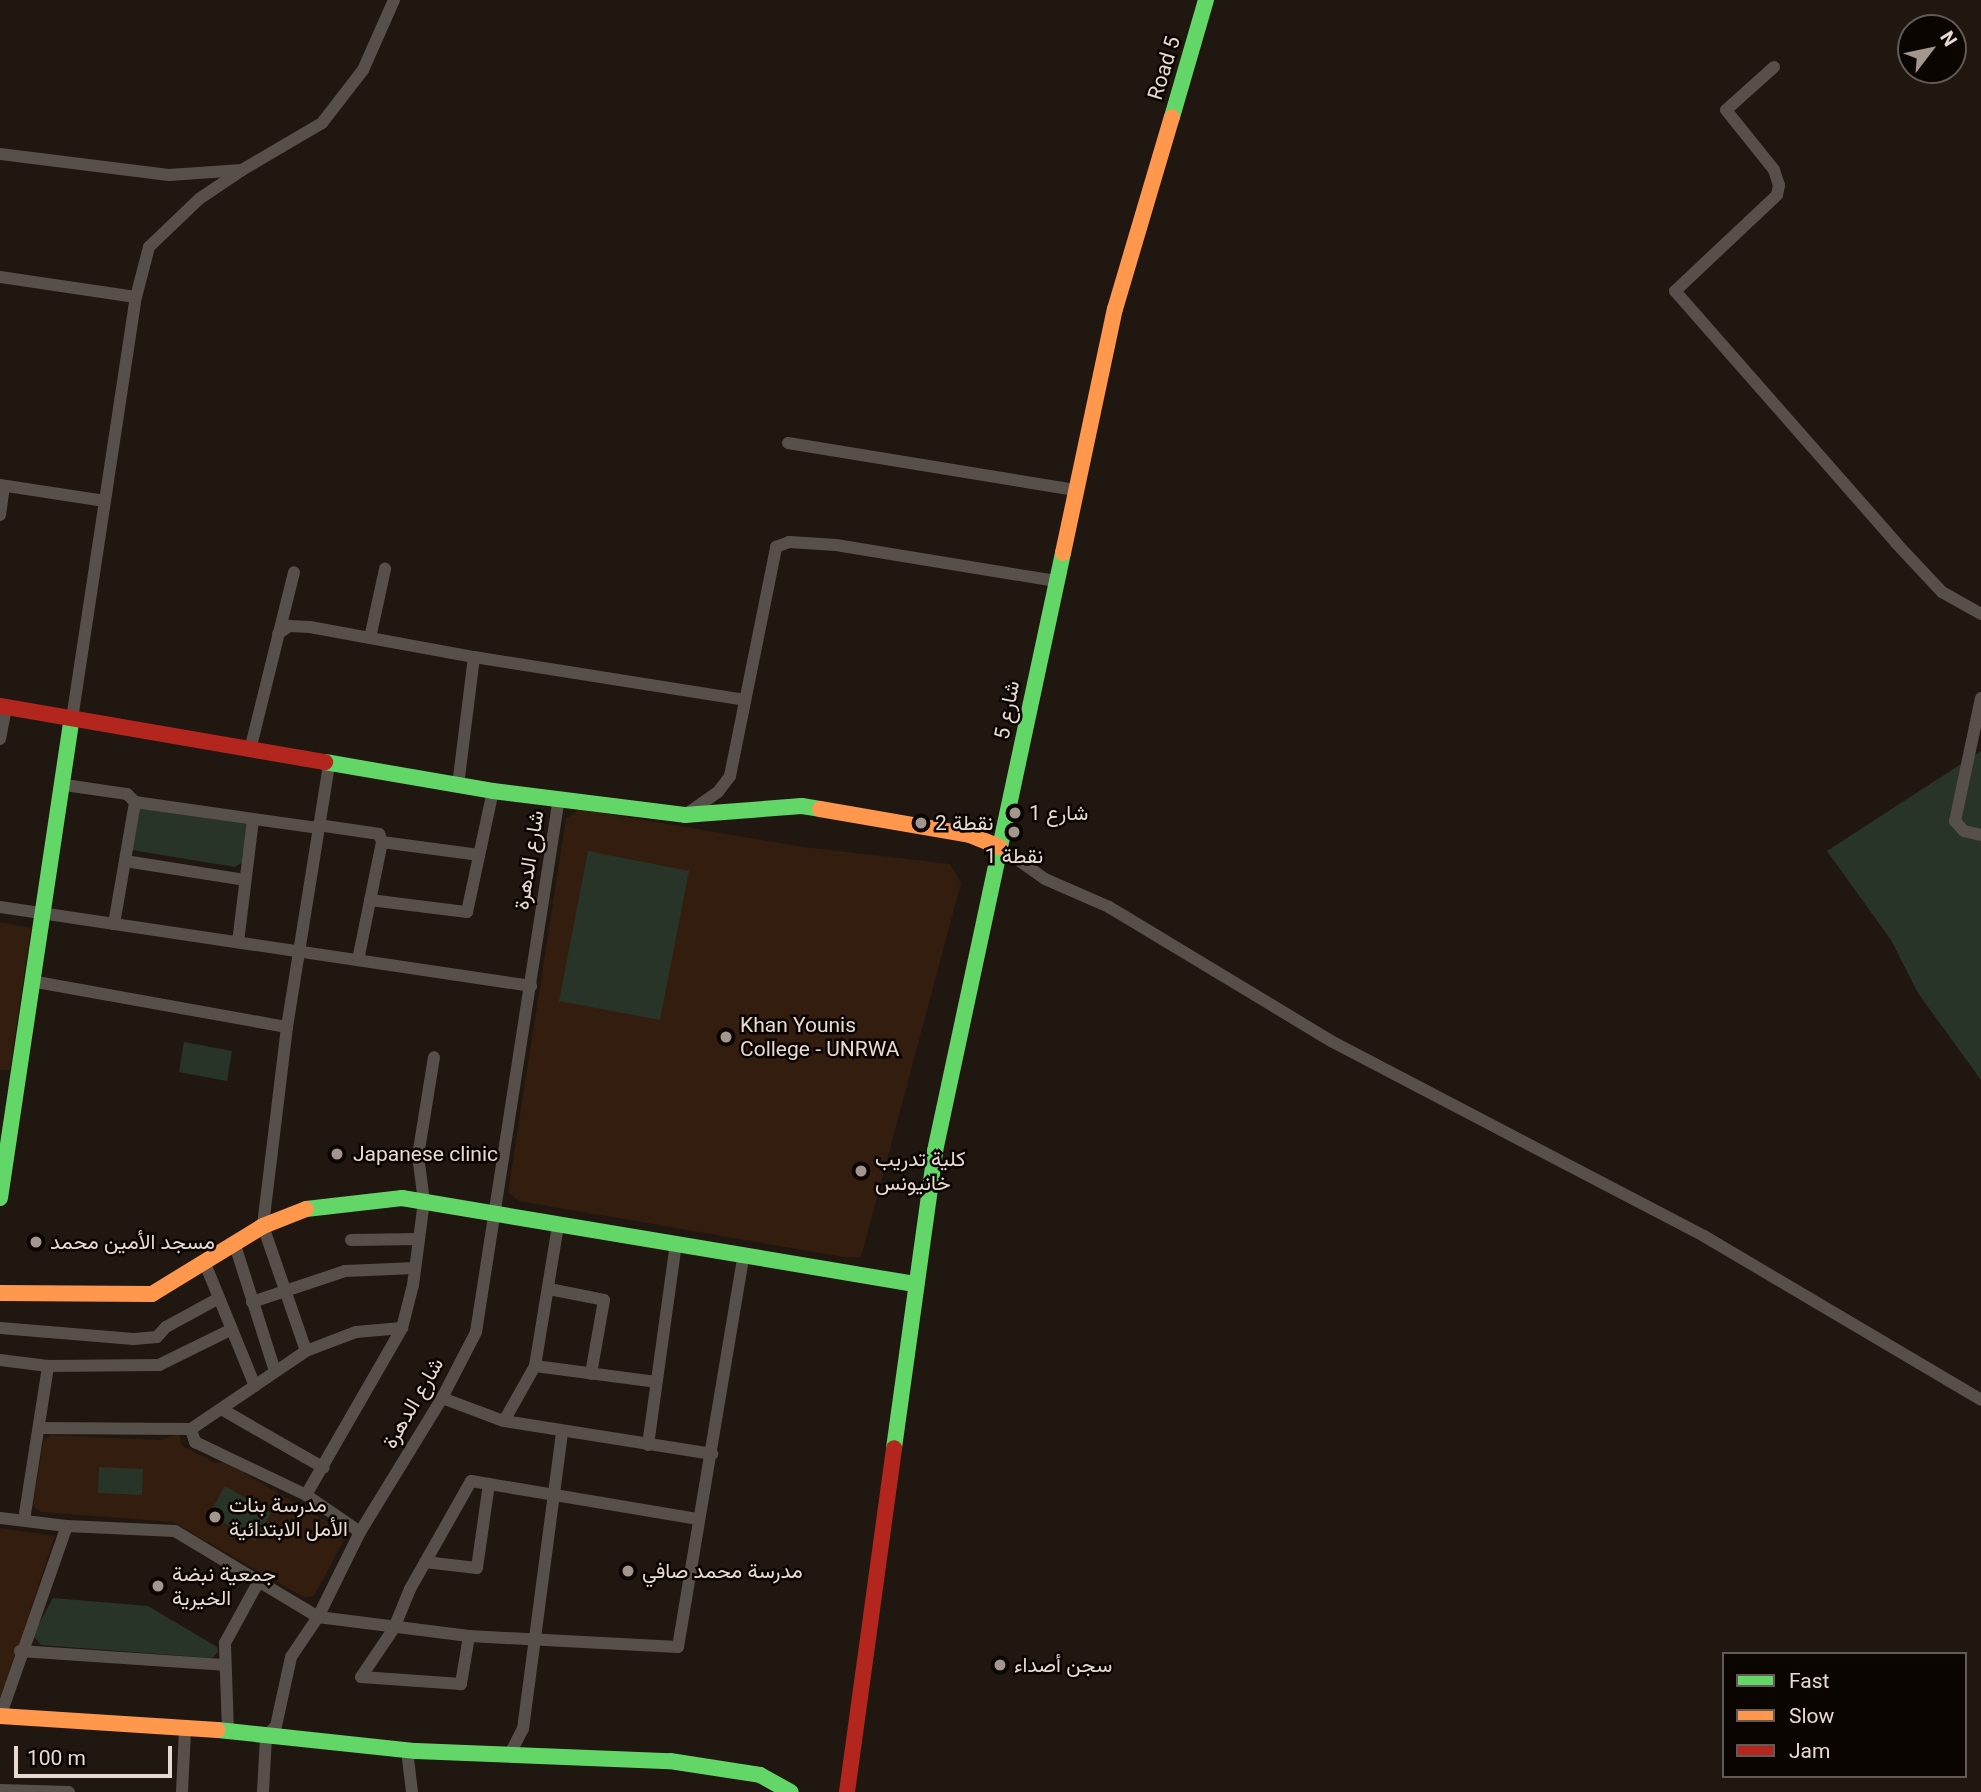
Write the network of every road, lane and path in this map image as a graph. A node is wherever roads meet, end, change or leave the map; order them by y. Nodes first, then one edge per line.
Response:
1 (394, 0) edge
2 (1206, 0) edge
3 (1774, 67) dead end
4 (1161, 148) joint
5 (0, 155) edge
6 (242, 170) junction
7 (0, 277) edge
8 (136, 297) junction
9 (788, 443) dead end
10 (2, 486) edge
11 (1075, 490) junction
12 (105, 501) junction
13 (0, 515) edge
14 (385, 569) dead end
15 (294, 572) dead end
16 (1056, 581) junction
17 (1981, 614) edge
18 (278, 634) junction
19 (370, 638) junction
20 (474, 657) junction
21 (1981, 698) edge
22 (746, 700) junction
23 (3, 706) edge
24 (72, 719) junction
25 (0, 739) edge
26 (250, 750) junction
27 (329, 764) junction
28 (65, 785) junction
29 (458, 785) junction
30 (493, 791) junction
31 (559, 798) junction
32 (135, 802) junction
33 (685, 815) junction
34 (253, 818) junction
35 (317, 827) junction
36 (1981, 835) edge
37 (382, 842) junction
38 (1000, 846) junction
39 (479, 855) junction
40 (125, 861) junction
41 (245, 880) junction
42 (370, 900) junction
43 (0, 907) edge
44 (46, 913) junction
45 (114, 924) junction
46 (238, 942) junction
47 (299, 951) junction
48 (358, 960) junction
49 (31, 981) junction
50 (531, 986) junction
51 (287, 1027) junction
52 (434, 1057) dead end
53 (0, 1199) edge
54 (424, 1201) junction
55 (496, 1213) junction
56 (558, 1225) junction
57 (262, 1226) junction
58 (419, 1239) junction
59 (351, 1240) dead end
60 (234, 1242) junction
61 (676, 1242) junction
62 (744, 1254) junction
63 (204, 1261) junction
64 (415, 1268) junction
65 (915, 1284) junction
66 (549, 1289) junction
67 (285, 1291) junction
68 (0, 1293) edge
69 (219, 1298) junction
70 (252, 1302) junction
71 (0, 1328) edge
72 (402, 1328) junction
73 (230, 1330) junction
74 (306, 1351) junction
75 (0, 1360) edge
76 (48, 1366) junction
77 (535, 1366) junction
78 (274, 1368) junction
79 (591, 1374) junction
80 (656, 1382) junction
81 (255, 1386) junction
82 (442, 1398) junction
83 (1981, 1400) edge
84 (223, 1410) junction
85 (504, 1421) junction
86 (39, 1428) junction
87 (191, 1429) junction
88 (562, 1432) junction
89 (648, 1445) junction
90 (712, 1454) junction
91 (324, 1468) junction
92 (489, 1484) junction
93 (306, 1495) junction
94 (551, 1495) junction
95 (0, 1518) edge
96 (697, 1519) junction
97 (24, 1520) junction
98 (67, 1526) junction
99 (360, 1532) junction
100 (425, 1562) junction
101 (260, 1580) junction
102 (318, 1617) junction
103 (394, 1628) junction
104 (469, 1636) junction
105 (533, 1637) junction
106 (20, 1651) junction
107 (224, 1665) junction
108 (0, 1716) edge
109 (185, 1731) junction
110 (228, 1731) junction
111 (266, 1737) junction
112 (408, 1750) junction
113 (510, 1754) junction
114 (0, 1790) edge
115 (69, 1792) edge
116 (182, 1792) edge
117 (263, 1792) edge
118 (412, 1792) edge
119 (791, 1792) edge
120 (847, 1792) edge

1 - 6 street
2 - 4 street, Road 5
3 - 17 street
4 - 11 street, شارع 5
5 - 6 street
6 - 8 street
7 - 8 street
8 - 12 street
9 - 11 street
10 - 12 street
10 - 13 street
11 - 16 street, شارع 5
12 - 24 street
14 - 19 street
15 - 18 street
16 - 22 street
16 - 38 street, شارع 5
18 - 19 street
18 - 26 street
19 - 20 street
20 - 22 street
20 - 29 street
21 - 36 street
22 - 33 street
23 - 24 street
23 - 25 street
24 - 26 street
24 - 28 street
26 - 27 street
27 - 29 street
27 - 35 street
28 - 32 street
28 - 44 street
29 - 30 street
30 - 31 street
30 - 39 street
31 - 33 street
31 - 50 street, شارع الدهرة
32 - 34 street
32 - 40 street
33 - 38 street
34 - 35 street
34 - 41 street
35 - 37 street
35 - 47 street
37 - 39 street
37 - 42 street
38 - 65 street, شارع 5
38 - 83 street
39 - 42 street
40 - 41 street
40 - 45 street
41 - 46 street
42 - 48 street
43 - 44 street
44 - 45 street
44 - 49 street
45 - 46 street
46 - 47 street
47 - 48 street
47 - 51 street
48 - 50 street
49 - 51 street
49 - 53 street
50 - 55 street, شارع الدهرة
51 - 57 street
52 - 54 street
54 - 55 street
54 - 57 street
54 - 58 street
55 - 56 street
55 - 82 street, شارع الدهرة
56 - 61 street
56 - 66 street
57 - 60 street
57 - 67 street
58 - 59 street
58 - 64 street
60 - 63 street
60 - 70 street
61 - 62 street
61 - 80 street
62 - 65 street
62 - 90 street
63 - 68 street
63 - 69 street
64 - 67 street
64 - 72 street
65 - 120 street, شارع 5
66 - 77 street
66 - 79 street
67 - 70 street
67 - 74 street
69 - 71 street
69 - 73 street
70 - 78 street
72 - 74 street
72 - 91 street
73 - 76 street
73 - 81 street
74 - 78 street
75 - 76 street
76 - 86 street
77 - 79 street
77 - 85 street
78 - 81 street
79 - 80 street
80 - 89 street
81 - 84 street
82 - 85 street
82 - 99 street, شارع الدهرة
84 - 87 street
84 - 91 street
85 - 88 street
86 - 87 street
86 - 97 street
87 - 93 street
88 - 89 street
88 - 94 street
89 - 90 street
90 - 96 street
91 - 93 street
92 - 94 street
92 - 100 street
92 - 100 street
93 - 99 street
94 - 96 street
94 - 105 street
95 - 97 street
96 - 105 street
97 - 98 street
98 - 101 street
98 - 106 street
99 - 102 street, شارع الدهرة
100 - 103 street
101 - 102 street
101 - 107 street
102 - 103 street
102 - 111 street, شارع الدهرة
103 - 104 street
103 - 104 street
104 - 105 street
105 - 113 street
106 - 107 street
106 - 108 street
107 - 110 street
108 - 109 street
109 - 110 street
109 - 116 street
110 - 111 street
111 - 112 street
111 - 117 street
112 - 113 street
112 - 118 street
113 - 119 street
114 - 115 street

